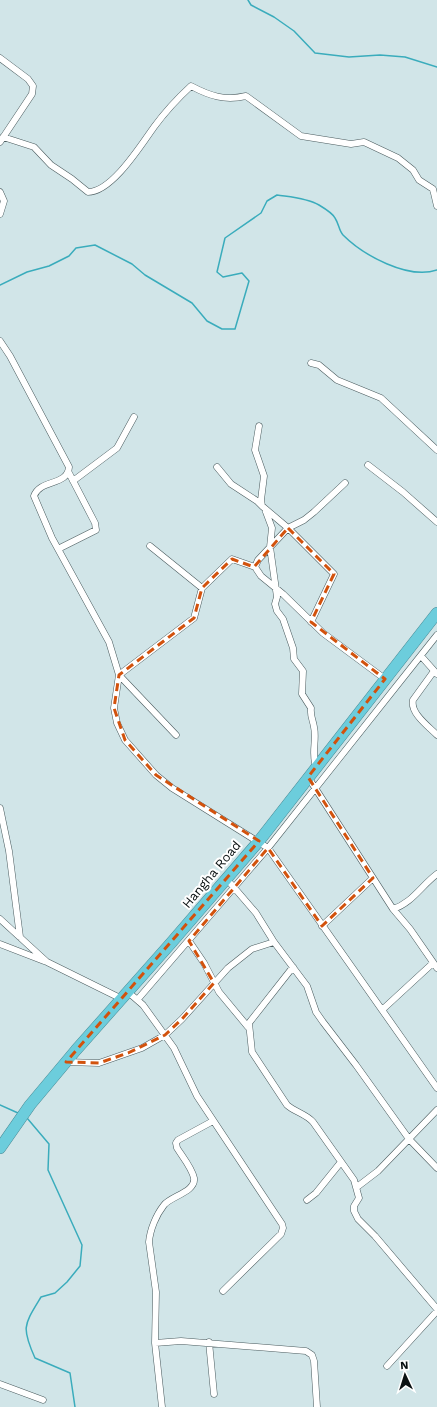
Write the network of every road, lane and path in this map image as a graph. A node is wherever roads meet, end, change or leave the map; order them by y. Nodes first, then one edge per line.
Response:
1 (0, 58) edge
2 (2, 139) edge
3 (0, 192) edge
4 (437, 206) edge
5 (0, 214) edge
6 (0, 341) edge
7 (311, 363) dead end
8 (134, 417) dead end
9 (259, 426) dead end
10 (437, 450) edge
11 (368, 465) dead end
12 (217, 467) dead end
13 (69, 473) junction
14 (73, 481) junction
15 (345, 482) dead end
16 (262, 506) junction
17 (266, 512) junction
18 (437, 522) edge
19 (288, 528) junction
20 (150, 546) dead end
21 (270, 547) junction
22 (58, 549) junction
23 (255, 567) junction
24 (202, 588) junction
25 (276, 588) junction
26 (437, 613) edge
27 (311, 622) junction
28 (437, 635) edge
29 (421, 656) junction
30 (436, 672) edge
31 (119, 675) junction
32 (385, 679) junction
33 (176, 735) dead end
34 (437, 735) edge
35 (316, 766) junction
36 (308, 776) junction
37 (315, 788) junction
38 (0, 808) edge
39 (259, 841) junction
40 (268, 848) junction
41 (437, 874) edge
42 (372, 878) junction
43 (230, 883) junction
44 (393, 909) junction
45 (0, 919) edge
46 (322, 926) junction
47 (20, 937) junction
48 (189, 941) junction
49 (274, 942) junction
50 (0, 944) edge
51 (47, 962) junction
52 (435, 966) edge
53 (293, 967) junction
54 (214, 983) junction
55 (125, 995) junction
56 (138, 999) junction
57 (382, 1010) junction
58 (248, 1026) junction
59 (165, 1035) junction
60 (66, 1062) junction
61 (437, 1088) edge
62 (437, 1110) edge
63 (213, 1121) junction
64 (409, 1139) junction
65 (0, 1148) edge
66 (341, 1162) junction
67 (437, 1168) edge
68 (357, 1187) junction
69 (307, 1200) dead end
70 (223, 1291) dead end
71 (437, 1310) edge
72 (209, 1342) junction
73 (155, 1343) junction
74 (387, 1366) dead end
75 (0, 1384) edge
76 (214, 1394) dead end
77 (43, 1400) dead end
78 (162, 1407) edge
79 (317, 1407) edge

1 - 2 street
2 - 4 street
3 - 5 street
6 - 13 street
7 - 10 street
8 - 14 street
9 - 16 street
11 - 18 street
12 - 16 street
13 - 14 street
13 - 22 street
14 - 22 street
15 - 19 street
16 - 17 street
17 - 19 street
17 - 21 street
19 - 21 street
19 - 27 street
20 - 24 street
21 - 23 street
21 - 25 street
22 - 31 street
23 - 24 street
23 - 25 street
24 - 31 street
25 - 27 street
25 - 35 street
26 - 32 highway, Hangha Road
27 - 32 street
28 - 29 street
29 - 30 street
29 - 37 street
30 - 34 street
31 - 33 street
31 - 39 street
32 - 35 highway, Hangha Road
35 - 36 highway, Hangha Road
36 - 37 street
36 - 39 highway, Hangha Road
37 - 40 street
37 - 42 street
38 - 47 street
39 - 40 street
39 - 43 highway, Hangha Road
40 - 43 street
40 - 46 street
41 - 44 street
42 - 44 street
42 - 46 street
43 - 48 street
43 - 49 street
43 - 55 highway, Hangha Road
44 - 52 street
45 - 47 street
46 - 57 street
47 - 51 street
48 - 54 street
48 - 56 street
49 - 53 street
49 - 54 street
50 - 51 street
51 - 55 street
52 - 57 street
53 - 58 street
53 - 64 street
54 - 58 street
54 - 59 street
55 - 56 street
55 - 60 highway, Hangha Road
56 - 59 street
57 - 61 street
58 - 66 street
59 - 60 street
59 - 63 street
60 - 65 highway, Hangha Road
62 - 64 street
63 - 70 street
63 - 73 street
64 - 67 street
64 - 68 street
66 - 68 street
66 - 69 street
68 - 71 street
71 - 74 street
72 - 73 street
72 - 76 street
72 - 79 street
73 - 78 street
75 - 77 street

